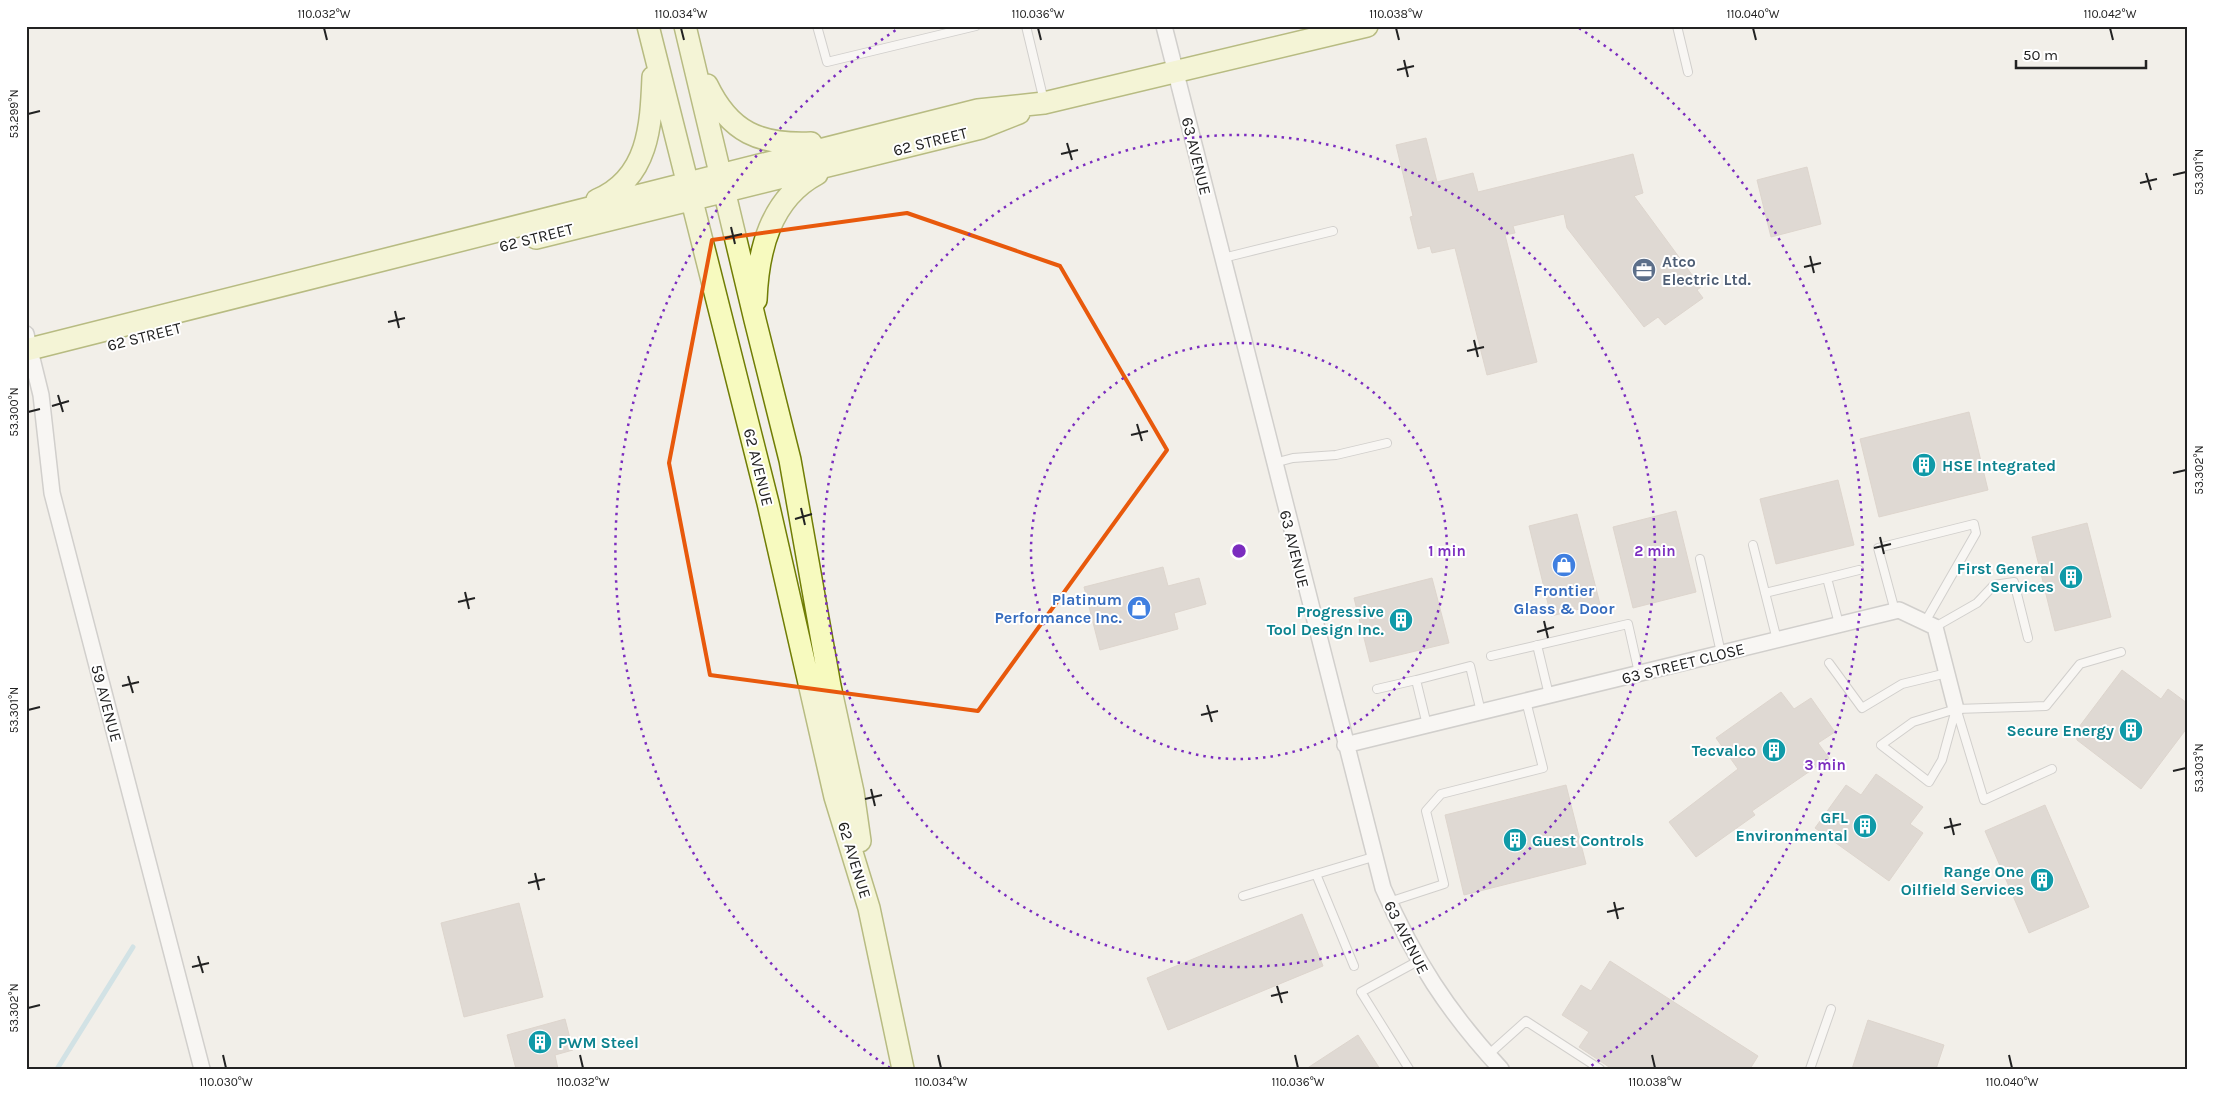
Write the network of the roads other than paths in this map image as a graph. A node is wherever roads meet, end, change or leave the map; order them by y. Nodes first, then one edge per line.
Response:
1 (648, 26) edge
2 (685, 26) edge
3 (817, 26) edge
4 (976, 26) edge
5 (1026, 26) edge
6 (1164, 26) edge
7 (1367, 26) edge
8 (1677, 26) edge
9 (691, 48) junction
10 (654, 52) junction
11 (1688, 72) dead end
12 (1176, 73) junction
13 (1044, 102) junction
14 (854, 141) junction
15 (837, 164) junction
16 (722, 182) junction
17 (688, 191) junction
18 (552, 218) junction
19 (1333, 231) dead end
20 (1223, 258) junction
21 (754, 320) junction
22 (28, 352) edge
23 (1387, 443) dead end
24 (1274, 463) junction
25 (1753, 545) dead end
26 (1700, 559) dead end
27 (1859, 570) dead end
28 (1827, 578) junction
29 (1765, 593) junction
30 (1895, 611) junction
31 (1839, 624) junction
32 (1930, 625) junction
33 (2028, 638) dead end
34 (1777, 640) junction
35 (1537, 645) junction
36 (2121, 652) dead end
37 (1721, 653) junction
38 (1491, 656) dead end
39 (1829, 663) dead end
40 (1639, 673) junction
41 (1947, 673) junction
42 (1416, 680) junction
43 (1377, 690) dead end
44 (1549, 695) junction
45 (1526, 701) junction
46 (1956, 709) junction
47 (1481, 712) junction
48 (1427, 725) junction
49 (1346, 745) junction
50 (2052, 769) dead end
51 (1373, 857) junction
52 (1316, 874) junction
53 (1243, 896) dead end
54 (1389, 902) junction
55 (869, 908) junction
56 (1418, 961) junction
57 (1354, 966) dead end
58 (1830, 1009) dead end
59 (1485, 1051) junction
60 (202, 1069) edge
61 (904, 1069) edge
62 (1409, 1069) edge
63 (1501, 1069) edge
64 (1600, 1069) edge
65 (1810, 1069) edge

1 - 10 main road, 62 AVENUE
2 - 9 main road, 62 AVENUE
3 - 4 lane
5 - 13 lane
6 - 12 street, 63 AVENUE
7 - 12 main road, 62 STREET
8 - 11 lane
9 - 14 main road
9 - 16 main road, 62 AVENUE
10 - 17 main road, 62 AVENUE
10 - 18 main road
12 - 13 main road, 62 STREET
12 - 20 street, 63 AVENUE
13 - 14 main road, 62 STREET
13 - 15 main road, 62 STREET
14 - 16 main road, 62 STREET
15 - 16 main road, 62 STREET
15 - 21 main road
16 - 17 main road, 62 STREET
16 - 21 main road, 62 AVENUE
17 - 18 main road, 62 STREET
17 - 22 main road, 62 STREET
17 - 55 main road, 62 AVENUE
18 - 22 main road, 62 STREET
19 - 20 lane
20 - 24 street, 63 AVENUE
21 - 55 main road, 62 AVENUE
22 - 60 street, 59 AVENUE
23 - 24 lane
24 - 49 street, 63 AVENUE
25 - 29 lane
26 - 37 lane
27 - 28 lane
28 - 29 lane
28 - 31 lane
29 - 34 lane
30 - 31 street, 63 STREET CLOSE
30 - 32 street
30 - 32 lane
31 - 34 street, 63 STREET CLOSE
32 - 33 lane
32 - 41 street
34 - 37 street, 63 STREET CLOSE
35 - 38 lane
35 - 40 lane
35 - 44 lane
36 - 46 lane
37 - 40 street, 63 STREET CLOSE
39 - 41 lane
40 - 44 street, 63 STREET CLOSE
41 - 46 street
42 - 43 lane
42 - 47 lane
42 - 48 lane
44 - 45 street, 63 STREET CLOSE
45 - 47 street, 63 STREET CLOSE
45 - 54 lane
46 - 46 lane
46 - 50 lane
47 - 48 street, 63 STREET CLOSE
48 - 49 street, 63 STREET CLOSE
49 - 51 street, 63 AVENUE
51 - 52 lane
51 - 54 street, 63 AVENUE
52 - 53 lane
52 - 57 lane
54 - 56 street, 63 AVENUE
55 - 61 main road, 62 AVENUE
56 - 59 street, 63 AVENUE
56 - 62 lane
58 - 65 lane
59 - 63 street, 63 AVENUE
59 - 64 lane

